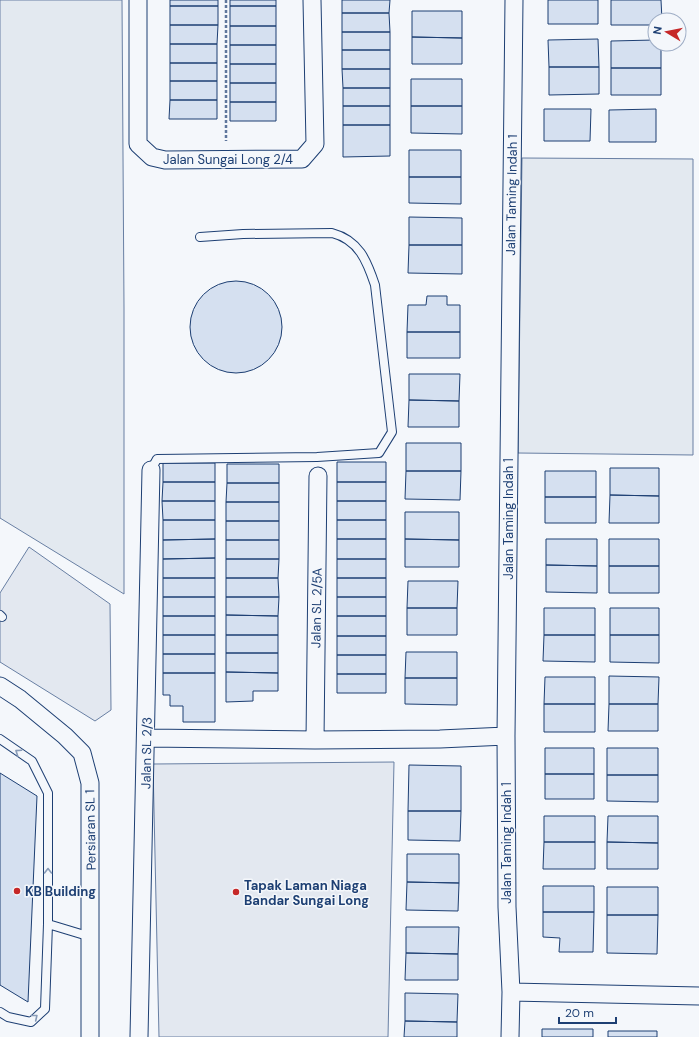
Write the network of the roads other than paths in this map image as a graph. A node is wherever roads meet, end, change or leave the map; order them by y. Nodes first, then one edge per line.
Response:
1 (138, 0) edge
2 (312, 0) edge
3 (514, 0) edge
4 (200, 237) dead end
5 (151, 470) joint
6 (318, 476) dead end
7 (0, 686) edge
8 (506, 736) junction
9 (146, 738) junction
10 (0, 739) edge
11 (315, 740) junction
12 (48, 924) junction
13 (90, 937) junction
14 (511, 992) junction
15 (699, 996) edge
16 (0, 1012) edge
17 (90, 1037) edge
18 (139, 1037) edge
19 (510, 1037) edge

1 - 2 street, Jalan Sungai Long 2/4
3 - 8 street, Jalan Taming Indah 1
4 - 5 lane
5 - 9 street, Jalan SL 2/3
6 - 11 street, Jalan SL 2/5A
7 - 13 street, Persiaran SL 1
8 - 11 street
8 - 14 street, Jalan Taming Indah 1
9 - 11 street
9 - 18 street, Jalan SL 2/3
12 -> 10 lane
12 - 13 lane
16 -> 12 lane
13 - 17 street, Persiaran SL 1
14 - 15 street
14 - 19 street, Jalan Taming Indah 1

